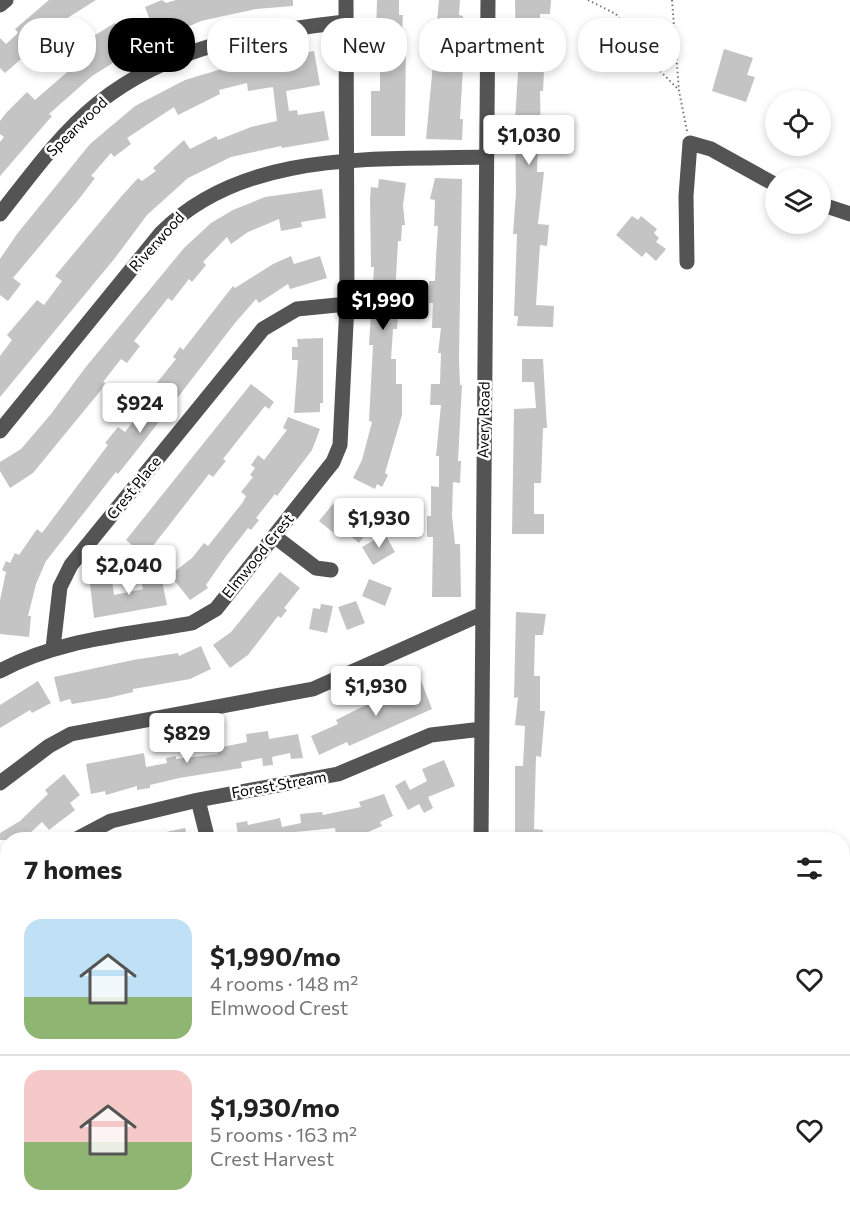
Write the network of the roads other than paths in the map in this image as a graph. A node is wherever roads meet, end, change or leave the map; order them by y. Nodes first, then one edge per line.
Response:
1 (6, 0) edge
2 (346, 0) edge
3 (488, 0) edge
4 (0, 5) edge
5 (345, 18) edge
6 (321, 25) edge
7 (346, 72) edge
8 (486, 158) junction
9 (347, 160) junction
10 (765, 179) edge
11 (831, 208) edge
12 (0, 214) edge
13 (850, 214) edge
14 (687, 262) dead end
15 (347, 304) junction
16 (0, 430) edge
17 (274, 536) junction
18 (331, 570) dead end
19 (483, 614) junction
20 (53, 648) junction
21 (0, 671) edge
22 (482, 729) junction
23 (0, 783) edge
24 (198, 800) junction
25 (90, 832) edge
26 (206, 832) edge
27 (481, 832) edge

1 - 4 street
2 - 5 street, Elmwood Crest
3 - 8 street, Avery Road
6 - 12 street, Spearwood
7 - 9 street, Elmwood Crest
8 - 9 street, Riverwood
8 - 19 street, Avery Road
9 - 15 street, Elmwood Crest
9 - 16 street, Riverwood
10 - 14 street
11 - 13 street
15 - 17 street, Elmwood Crest
15 - 20 street, Crest Place
17 - 18 street
17 - 20 street, Elmwood Crest
19 - 22 street, Avery Road
19 - 23 street
20 - 21 street, Elmwood Crest
22 - 24 street, Forest Stream
22 - 27 street, Avery Road
24 - 25 street, Forest Stream
24 - 26 street

